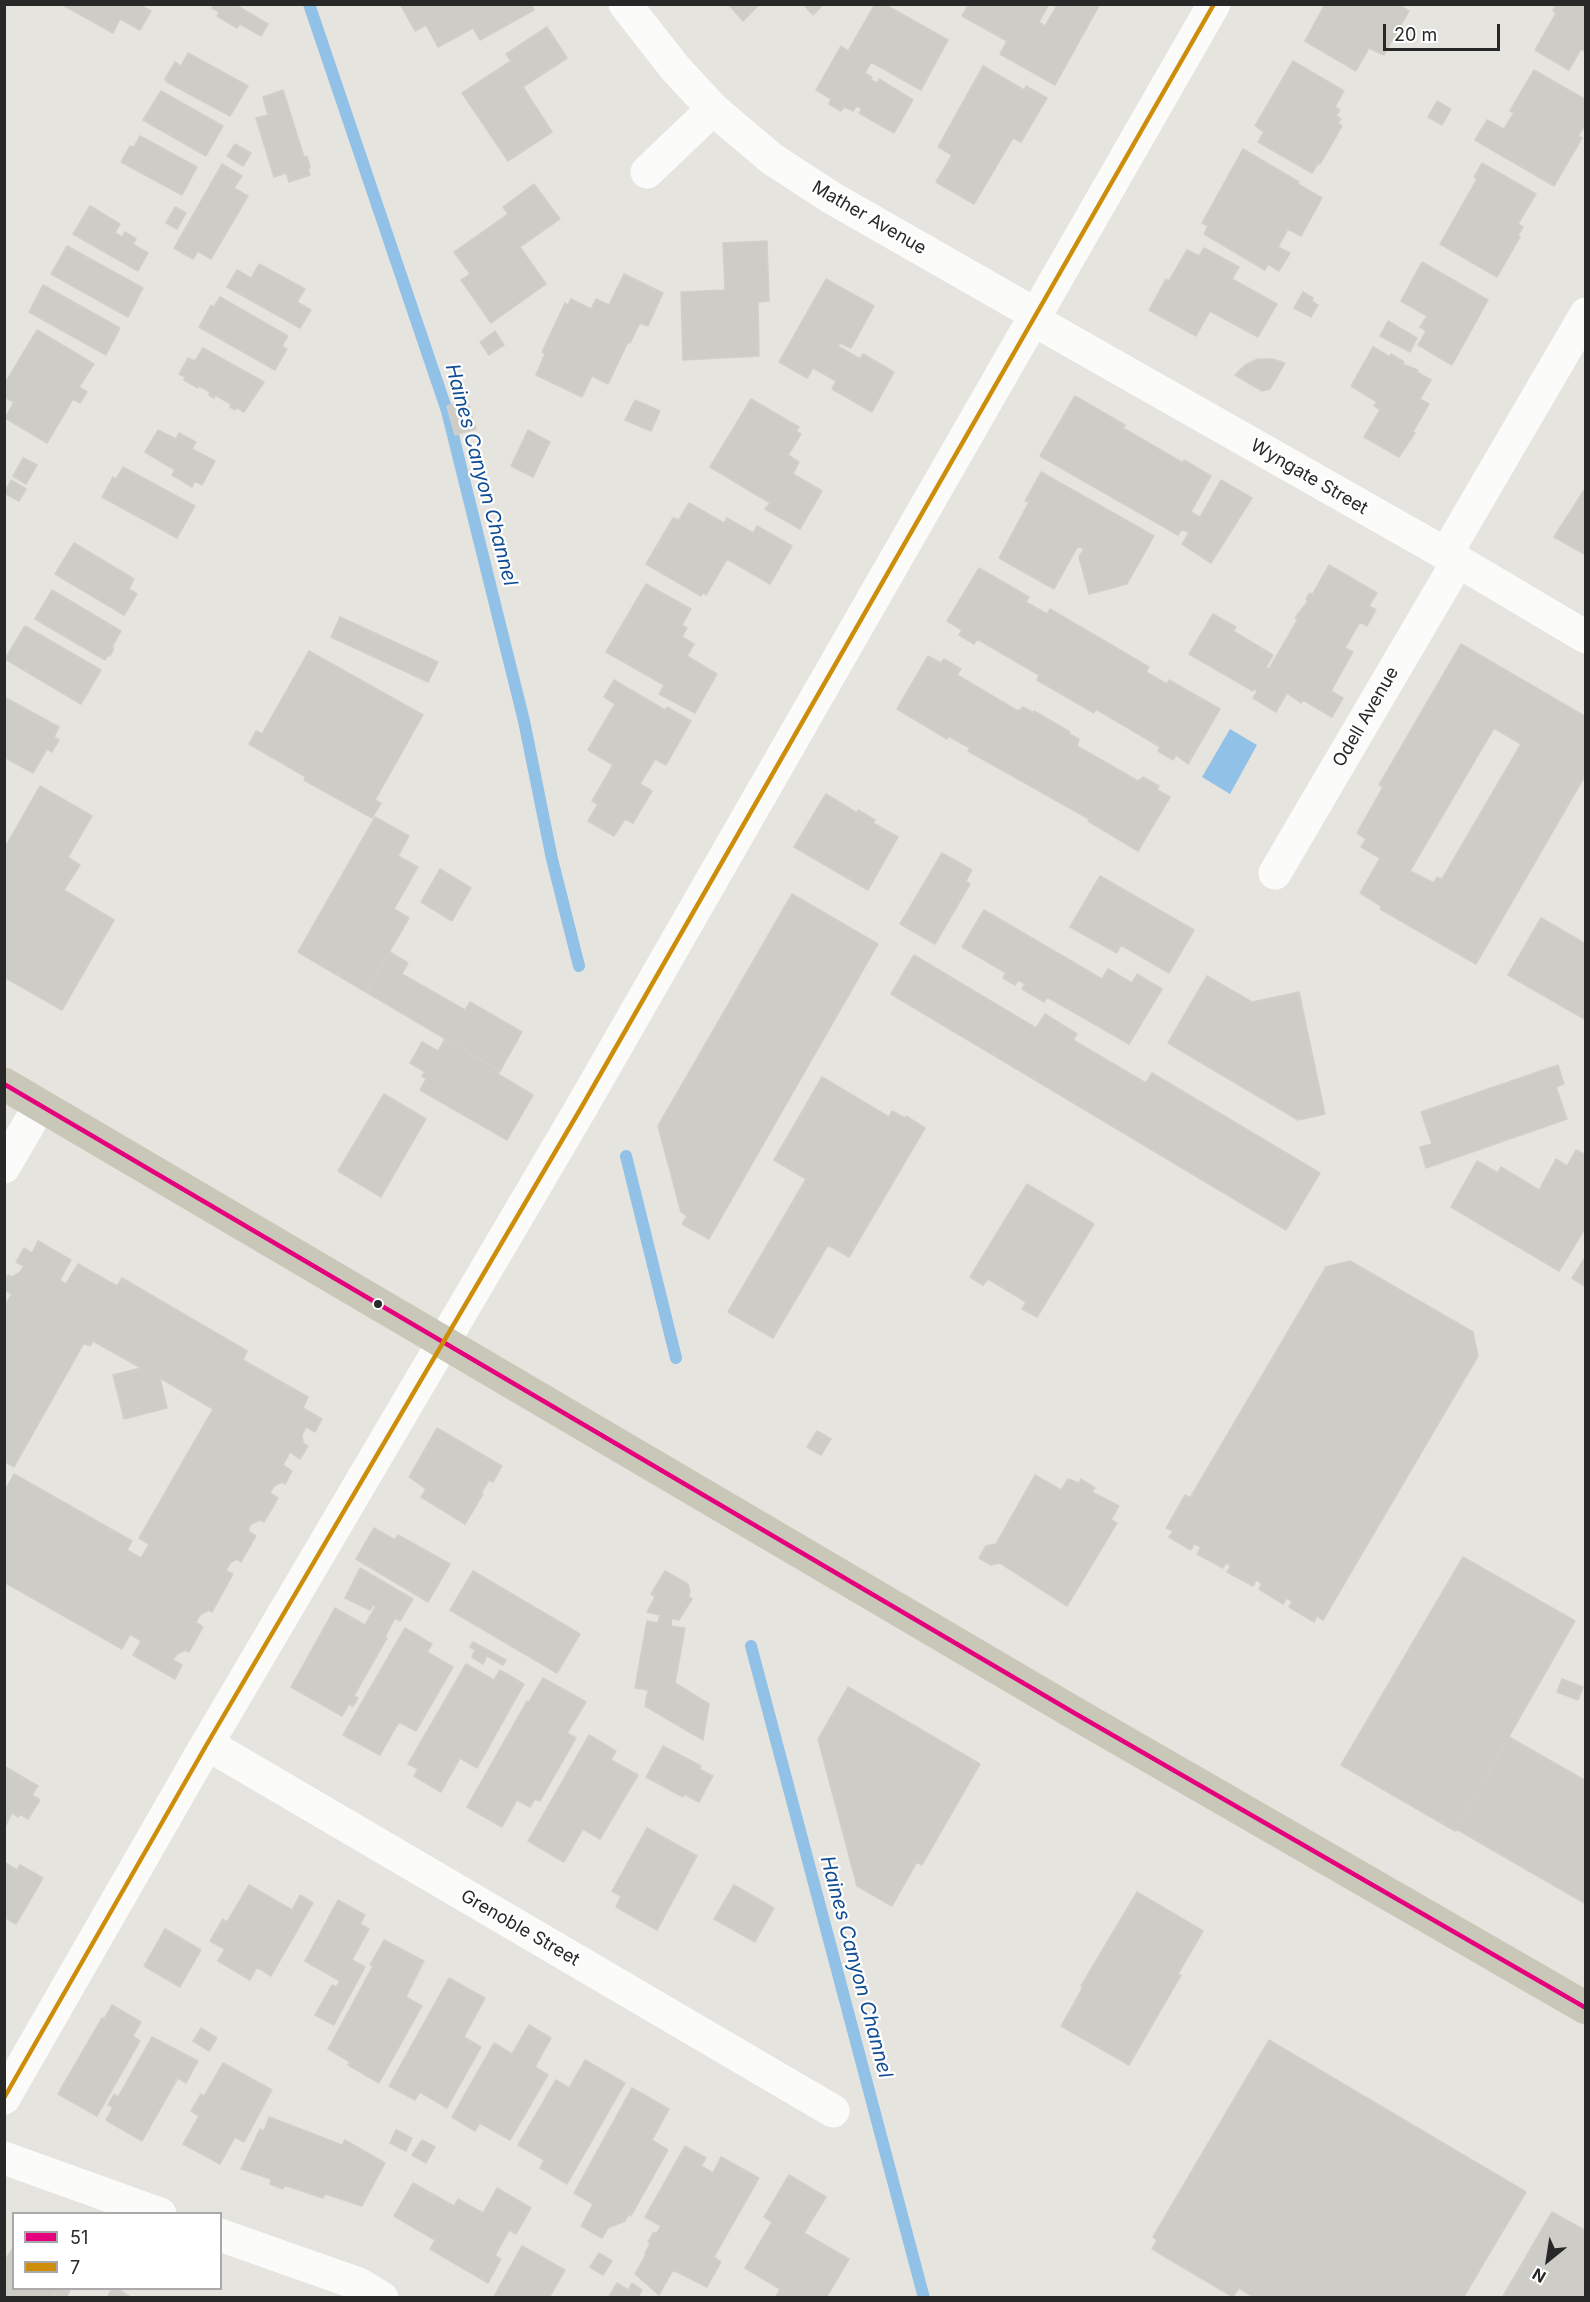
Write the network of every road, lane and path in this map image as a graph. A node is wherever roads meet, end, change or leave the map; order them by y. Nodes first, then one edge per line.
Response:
1 (625, 4) edge
2 (1214, 4) edge
3 (713, 109) junction
4 (647, 172) dead end
5 (1586, 314) edge
6 (1034, 316) junction
7 (1452, 558) junction
8 (1586, 637) edge
9 (1275, 873) dead end
10 (4, 1084) edge
11 (40, 1105) junction
12 (4, 1167) edge
13 (443, 1343) junction
14 (207, 1744) junction
15 (1586, 2008) edge
16 (4, 2098) edge
17 (833, 2111) dead end
18 (4, 2158) edge
19 (154, 2212) edge
20 (222, 2236) edge
21 (382, 2298) edge

1 - 3 street, Mather Avenue
2 - 6 street
3 - 4 street
3 - 6 street, Mather Avenue
5 - 7 street, Odell Avenue
6 - 7 street, Wyngate Street
6 - 13 street
7 - 8 street, Wyngate Street
7 - 9 street, Odell Avenue
10 - 11 main road
11 - 12 street
11 - 13 main road
13 - 14 street
13 - 15 main road
14 - 16 street
14 - 17 street, Grenoble Street
18 - 19 street
20 - 21 street

